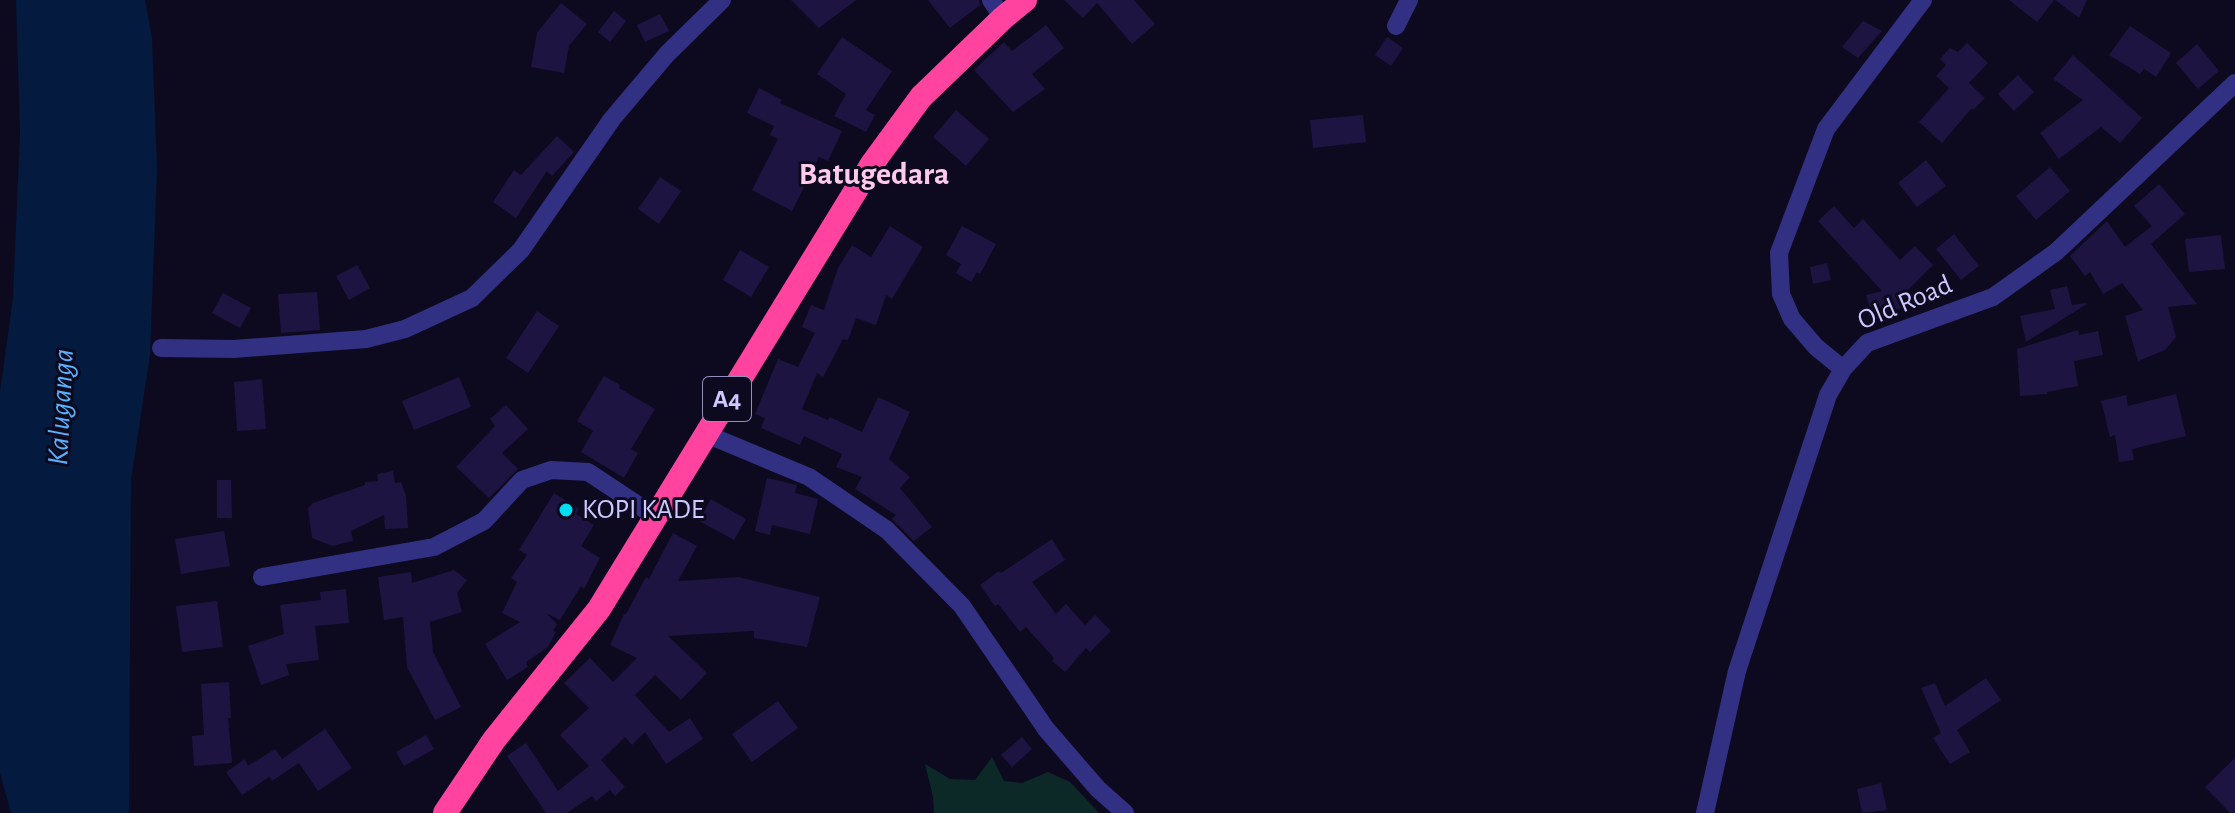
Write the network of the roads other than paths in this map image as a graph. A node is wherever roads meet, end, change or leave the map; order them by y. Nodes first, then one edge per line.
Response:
1 (722, 0) edge
2 (1025, 0) edge
3 (1409, 0) edge
4 (1923, 0) edge
5 (997, 9) edge
6 (1396, 26) dead end
7 (2235, 83) edge
8 (161, 348) dead end
9 (1843, 369) junction
10 (706, 434) junction
11 (656, 517) junction
12 (262, 577) dead end
13 (445, 813) edge
14 (1125, 813) edge
15 (1705, 813) edge

1 - 8 street
2 - 5 highway, A4
3 - 6 street
4 - 9 street
5 - 10 highway, A4
7 - 9 street, Old Road
9 - 15 street, Old Road
10 - 11 highway, A4
10 - 14 street
11 - 12 street
11 - 13 highway, A4

